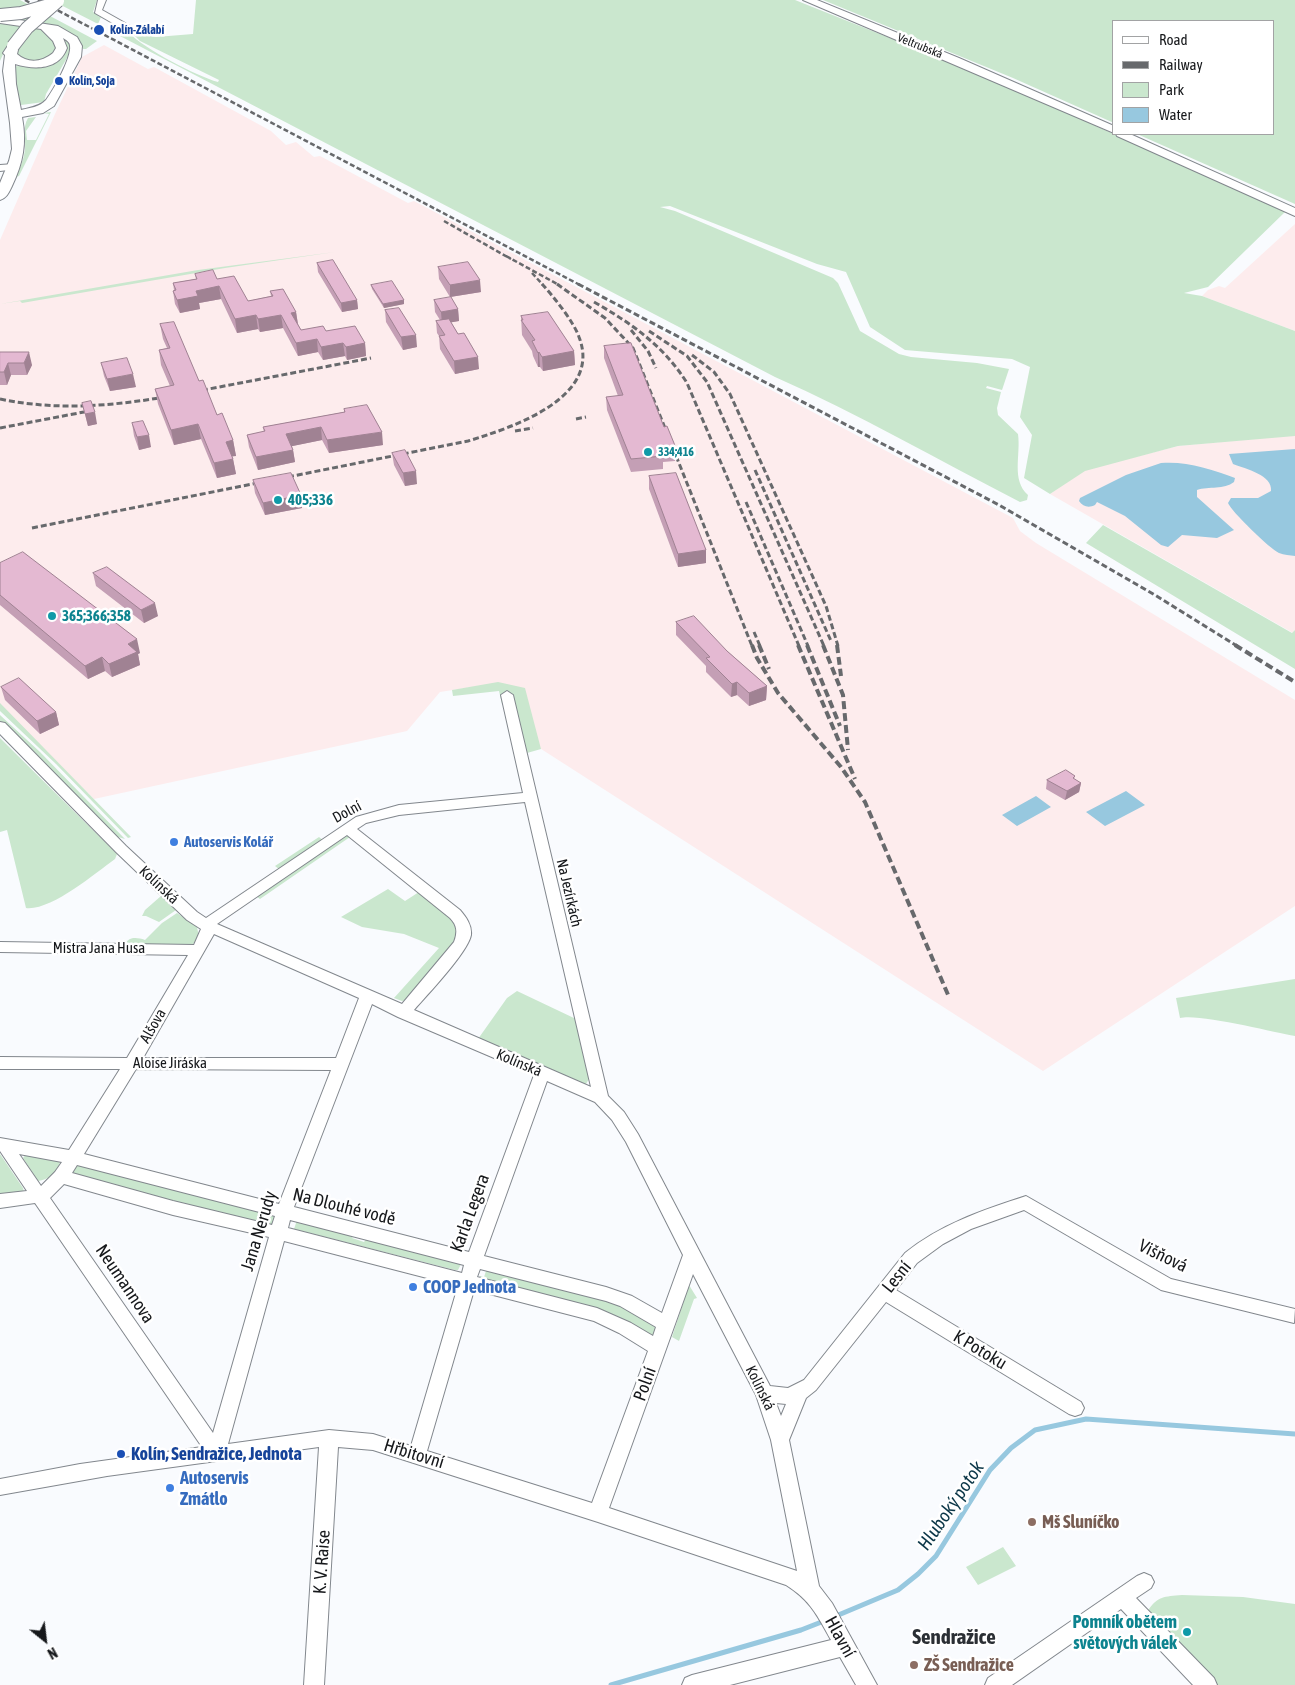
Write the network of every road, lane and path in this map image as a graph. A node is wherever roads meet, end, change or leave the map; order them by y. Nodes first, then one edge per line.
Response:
1 (58, 0) edge
2 (102, 0) edge
3 (808, 0) edge
4 (0, 15) edge
5 (0, 20) edge
6 (29, 24) junction
7 (132, 30) dead end
8 (11, 49) junction
9 (14, 115) junction
10 (1112, 129) edge
11 (1123, 135) edge
12 (14, 167) junction
13 (0, 168) edge
14 (0, 196) edge
15 (1295, 212) edge
16 (507, 695) dead end
17 (0, 726) edge
18 (530, 796) junction
19 (347, 828) junction
20 (208, 926) junction
21 (0, 947) edge
22 (197, 950) junction
23 (367, 997) junction
24 (403, 1013) junction
25 (132, 1063) junction
26 (0, 1064) edge
27 (340, 1064) junction
28 (542, 1073) junction
29 (601, 1098) junction
30 (2, 1142) edge
31 (72, 1158) junction
32 (61, 1177) junction
33 (41, 1196) junction
34 (0, 1201) edge
35 (1026, 1203) joint
36 (284, 1213) junction
37 (279, 1233) junction
38 (691, 1256) junction
39 (474, 1260) junction
40 (467, 1281) junction
41 (885, 1292) junction
42 (1294, 1316) edge
43 (666, 1325) junction
44 (658, 1348) junction
45 (764, 1393) junction
46 (798, 1395) junction
47 (1074, 1408) dead end
48 (329, 1438) junction
49 (780, 1440) junction
50 (216, 1454) junction
51 (417, 1454) junction
52 (0, 1487) edge
53 (598, 1513) junction
54 (1144, 1582) dead end
55 (810, 1590) junction
56 (1122, 1597) junction
57 (842, 1640) junction
58 (314, 1685) edge
59 (692, 1685) edge
60 (867, 1685) edge
61 (995, 1685) edge
62 (1207, 1685) edge

1 - 4 main road, bridge
1 - 8 main road, bridge
2 - 7 street
3 - 10 street, Veltrubská
5 - 6 main road
6 - 8 main road
6 - 9 main road
8 - 9 main road
9 - 12 main road
11 - 15 street
12 - 13 street
12 - 14 main road
16 - 18 street, Na Jezírkách
17 - 20 street, Kolínská
18 - 19 street, Dolní
18 - 29 street, Na Jezírkách
19 - 20 street, Dolní
19 - 24 street
20 - 22 street, Alšova
20 - 23 street, Kolínská
21 - 22 street, Mistra Jana Husa
22 - 25 street, Alšova
23 - 24 street, Kolínská
23 - 27 street, Jana Nerudy
24 - 28 street, Kolínská
25 - 26 street, Aloise Jiráska
25 - 27 street, Aloise Jiráska
25 - 31 street, Alšova
27 - 36 street, Jana Nerudy
28 - 29 street, Kolínská
28 - 39 street, Karla Legera
29 - 38 street, Kolínská
30 - 31 street, Na Dlouhé vodě
30 - 33 street, Neumannova
31 - 32 street, Alšova
31 - 36 street, Na Dlouhé vodě
32 - 33 street, Alšova
32 - 37 street
33 - 34 street
33 - 50 street, Neumannova
35 - 41 street, Lesní
35 - 42 street, Višňová
36 - 37 street, Jana Nerudy
36 - 39 street, Na Dlouhé vodě
37 - 40 street
37 - 50 street, Jana Nerudy
38 - 43 street, Polní
38 - 45 street, Kolínská
39 - 40 street, Karla Legera
39 - 43 street, Na Dlouhé vodě
40 - 44 street
40 - 51 street, Karla Legera
41 - 46 street, Lesní
41 - 47 street, K Potoku
43 - 44 street, Polní
44 - 53 street, Polní
45 - 46 street
45 - 49 street, Kolínská
46 - 49 street, Lesní
48 - 50 street, Hřbitovní
48 - 51 street, Hřbitovní
48 - 58 street, K. V. Raise
49 - 55 street, Kolínská
50 - 52 street, Hřbitovní
51 - 53 street, Hřbitovní
53 - 55 street, Hřbitovní
54 - 56 street
55 - 57 street, Hlavní
56 - 61 street
56 - 62 street
57 - 59 street
57 - 60 street, Hlavní

